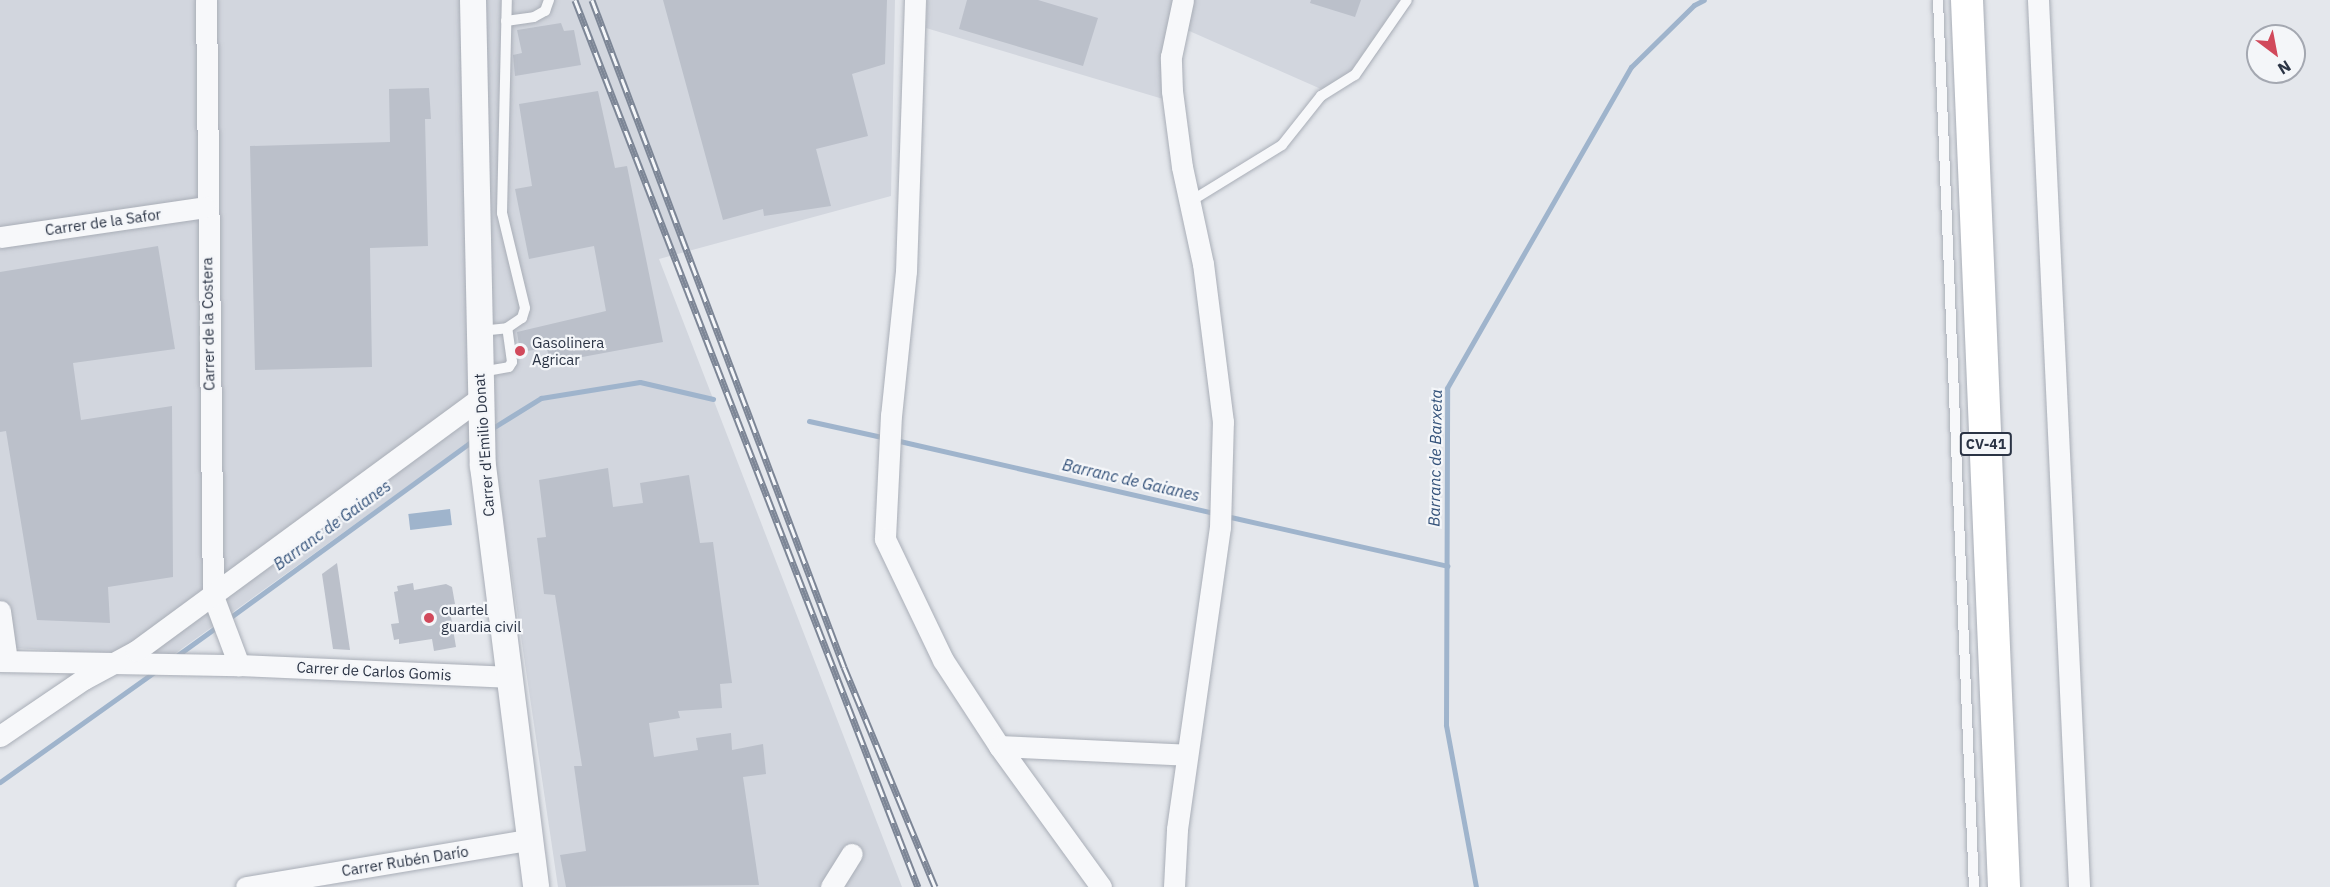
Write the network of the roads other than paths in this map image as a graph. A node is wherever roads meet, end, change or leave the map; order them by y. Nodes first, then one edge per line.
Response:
1 (206, 0) edge
2 (473, 0) edge
3 (507, 0) edge
4 (549, 0) edge
5 (915, 0) edge
6 (1183, 0) edge
7 (1407, 0) edge
8 (1938, 0) edge
9 (1967, 0) edge
10 (2038, 0) edge
11 (506, 21) junction
12 (1191, 201) junction
13 (205, 207) junction
14 (0, 237) edge
15 (507, 328) junction
16 (480, 331) junction
17 (479, 372) junction
18 (480, 412) junction
19 (215, 601) junction
20 (0, 611) edge
21 (4, 661) edge
22 (111, 663) junction
23 (239, 665) junction
24 (509, 677) junction
25 (0, 736) edge
26 (999, 746) junction
27 (1187, 755) junction
28 (528, 840) junction
29 (852, 854) dead end
30 (246, 887) edge
31 (536, 887) edge
32 (831, 887) edge
33 (1101, 887) edge
34 (1174, 887) edge
35 (1974, 887) edge
36 (2004, 887) edge
37 (2079, 887) edge

1 - 13 street, Carrer de la Costera
2 - 16 street, Carrer d'Emilio Donat
3 - 11 lane
4 - 11 lane
5 - 26 street
6 - 12 street
7 - 12 lane
8 - 35 lane
9 - 36 main road, CV-41
10 - 37 street
11 - 15 lane
12 - 27 street
13 - 14 street, Carrer de la Safor
13 - 19 street, Carrer de la Costera
15 - 16 lane
15 - 17 lane
16 - 17 street, Carrer d'Emilio Donat
17 - 18 street, Carrer d'Emilio Donat
18 - 19 street
18 - 24 street, Carrer d'Emilio Donat
19 - 22 street
19 - 23 street, Carrer de la Costera
20 - 21 street
21 - 22 street, Carrer de Carlos Gomis
22 - 23 street, Carrer de Carlos Gomis
22 - 25 street
23 - 24 street, Carrer de Carlos Gomis
24 - 28 street, Carrer d'Emilio Donat
26 - 27 street
26 - 33 street
27 - 34 street
28 - 30 street, Carrer Rubén Darío
28 - 31 street, Carrer d'Emilio Donat
29 - 32 street

